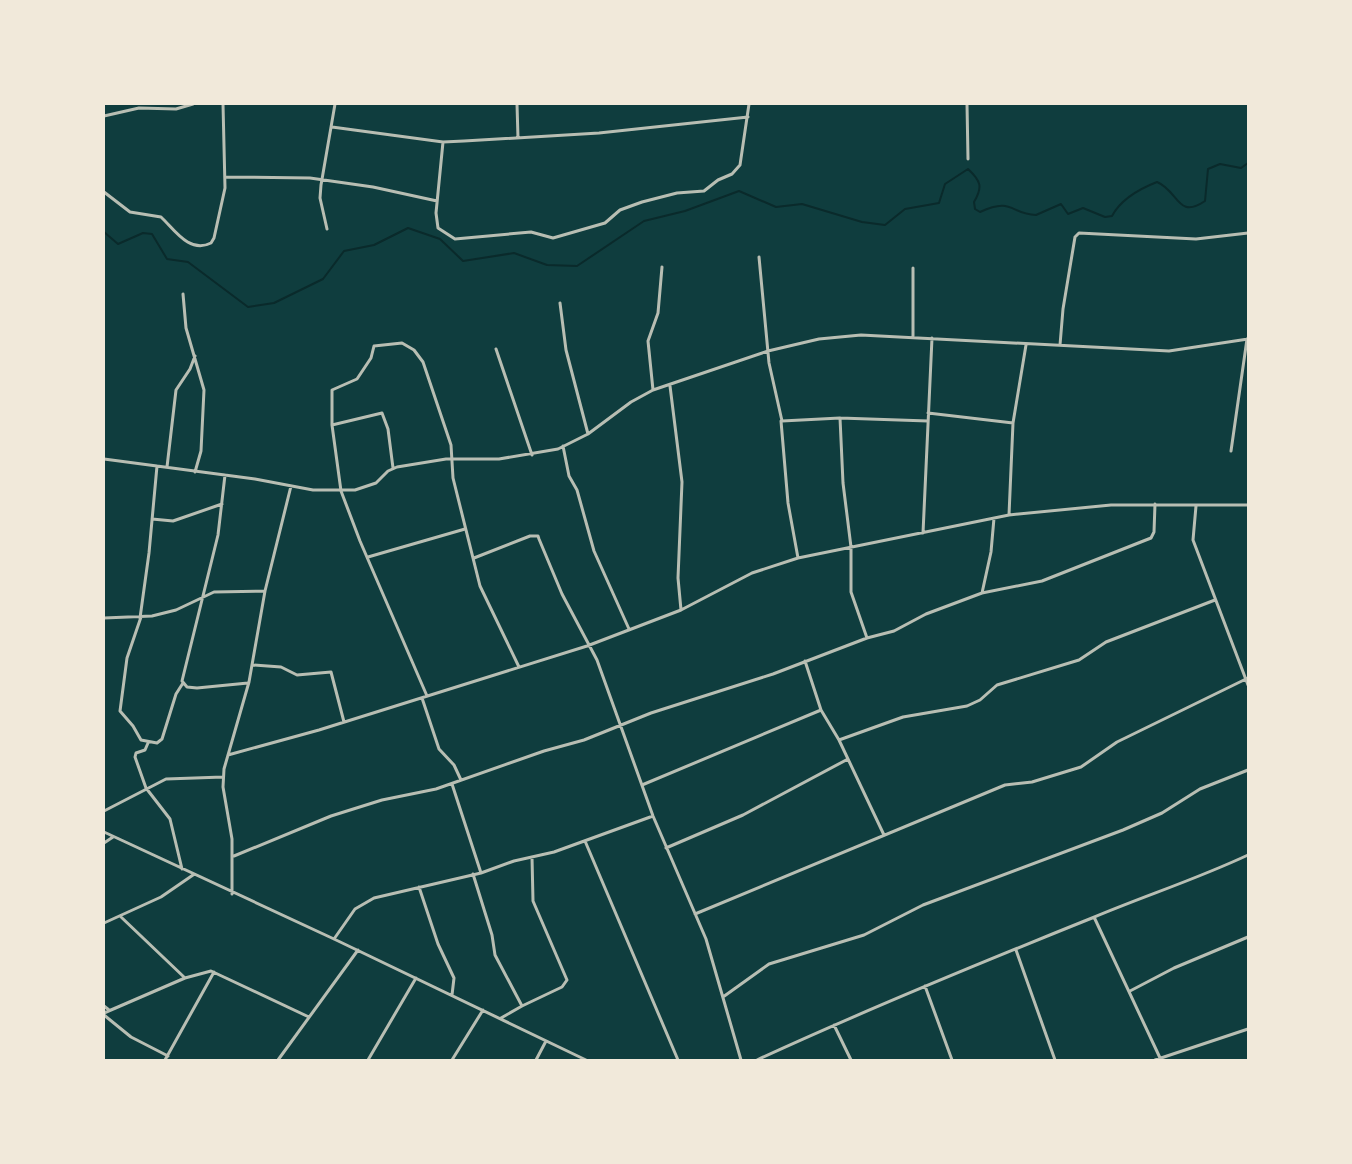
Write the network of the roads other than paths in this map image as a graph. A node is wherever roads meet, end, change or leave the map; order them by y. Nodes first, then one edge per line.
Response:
1 (193, 104) edge
2 (223, 104) edge
3 (335, 104) edge
4 (518, 104) edge
5 (749, 104) edge
6 (967, 104) edge
7 (104, 116) edge
8 (748, 117) junction
9 (332, 127) junction
10 (518, 139) junction
11 (443, 142) junction
12 (968, 159) dead end
13 (225, 177) junction
14 (323, 180) junction
15 (104, 192) edge
16 (437, 201) junction
17 (327, 229) dead end
18 (1248, 233) edge
19 (759, 257) dead end
20 (662, 267) dead end
21 (913, 268) dead end
22 (183, 294) dead end
23 (560, 303) dead end
24 (913, 336) junction
25 (932, 337) junction
26 (1248, 339) edge
27 (1026, 345) junction
28 (1060, 345) junction
29 (496, 349) dead end
30 (768, 351) junction
31 (195, 354) junction
32 (670, 386) junction
33 (652, 390) junction
34 (928, 413) junction
35 (840, 418) junction
36 (781, 419) junction
37 (928, 421) junction
38 (1013, 423) junction
39 (332, 425) junction
40 (588, 434) junction
41 (563, 446) junction
42 (1231, 451) dead end
43 (532, 455) junction
44 (104, 459) edge
45 (453, 459) junction
46 (157, 466) junction
47 (167, 467) junction
48 (393, 468) junction
49 (195, 472) junction
50 (225, 475) junction
51 (291, 486) junction
52 (341, 491) junction
53 (222, 504) junction
54 (1155, 504) junction
55 (1196, 506) junction
56 (1248, 506) edge
57 (1009, 514) junction
58 (994, 518) junction
59 (152, 519) junction
60 (465, 530) junction
61 (923, 533) junction
62 (851, 547) junction
63 (368, 557) junction
64 (474, 558) junction
65 (798, 558) junction
66 (265, 591) junction
67 (982, 593) junction
68 (204, 594) junction
69 (1215, 600) junction
70 (681, 610) junction
71 (104, 618) edge
72 (141, 618) junction
73 (629, 629) junction
74 (867, 638) junction
75 (587, 646) junction
76 (805, 661) junction
77 (253, 665) junction
78 (519, 668) junction
79 (1247, 679) edge
80 (249, 682) junction
81 (183, 683) junction
82 (1248, 686) edge
83 (424, 697) junction
84 (821, 710) junction
85 (344, 722) junction
86 (620, 725) junction
87 (839, 740) junction
88 (148, 743) junction
89 (228, 755) junction
90 (848, 759) junction
91 (1248, 770) edge
92 (223, 777) junction
93 (461, 780) junction
94 (452, 784) junction
95 (642, 785) junction
96 (146, 788) junction
97 (104, 811) edge
98 (653, 816) junction
99 (104, 832) edge
100 (884, 835) junction
101 (112, 837) junction
102 (585, 841) junction
103 (104, 843) edge
104 (666, 848) junction
105 (1248, 855) edge
106 (234, 856) junction
107 (532, 856) junction
108 (182, 870) junction
109 (481, 873) junction
110 (473, 874) junction
111 (193, 875) junction
112 (419, 887) junction
113 (232, 894) junction
114 (695, 914) junction
115 (120, 916) junction
116 (1094, 917) junction
117 (104, 923) edge
118 (1248, 937) edge
119 (334, 939) junction
120 (358, 950) junction
121 (1016, 950) junction
122 (214, 972) junction
123 (184, 978) junction
124 (416, 978) junction
125 (925, 986) junction
126 (1130, 991) junction
127 (452, 995) junction
128 (723, 997) junction
129 (104, 1006) edge
130 (522, 1006) junction
131 (109, 1010) junction
132 (483, 1010) junction
133 (104, 1014) edge
134 (309, 1017) junction
135 (501, 1018) junction
136 (834, 1025) junction
137 (1248, 1029) edge
138 (547, 1040) junction
139 (168, 1056) junction
140 (165, 1060) edge
141 (278, 1060) edge
142 (368, 1060) edge
143 (452, 1060) edge
144 (536, 1060) edge
145 (586, 1060) edge
146 (678, 1060) edge
147 (741, 1060) edge
148 (758, 1060) edge
149 (851, 1060) edge
150 (952, 1060) edge
151 (1055, 1060) edge
152 (1155, 1060) edge
153 (1160, 1060) edge

1 - 7 street
2 - 13 street
3 - 9 street
4 - 10 street
5 - 8 street
6 - 12 street
8 - 10 street
8 - 16 street
9 - 11 street
9 - 14 street
10 - 11 street
11 - 16 street
13 - 14 street
13 - 15 street
14 - 16 street
14 - 17 street
18 - 28 street
19 - 30 street
20 - 33 street
21 - 24 street
22 - 31 street
23 - 40 street
24 - 25 street
24 - 30 street
25 - 27 street
25 - 34 street
26 - 28 street
26 - 42 street
27 - 28 street
27 - 38 street
29 - 43 street
30 - 32 street
30 - 36 street
31 - 47 street
31 - 49 street
32 - 33 street
32 - 70 street
33 - 40 street
34 - 37 street
34 - 38 street
35 - 36 street
35 - 37 street
35 - 62 street
36 - 65 street
37 - 61 street
38 - 57 street
39 - 45 street
39 - 48 street
39 - 52 street
40 - 41 street
41 - 43 street
41 - 73 street
43 - 45 street
44 - 46 street
45 - 48 street
45 - 60 street
46 - 47 street
46 - 59 street
47 - 49 street
48 - 52 street
49 - 50 street
50 - 51 street
50 - 53 street
51 - 52 street
51 - 66 street
52 - 63 street
53 - 59 street
53 - 68 street
54 - 55 street
54 - 57 street
54 - 67 street
55 - 56 street
55 - 69 street
57 - 58 street
58 - 61 street
58 - 67 street
59 - 72 street
60 - 63 street
60 - 64 street
61 - 62 street
62 - 65 street
62 - 74 street
63 - 83 street
64 - 75 street
64 - 78 street
65 - 70 street
66 - 68 street
66 - 77 street
67 - 74 street
68 - 72 street
68 - 81 street
69 - 79 street
69 - 87 street
70 - 73 street
71 - 72 street
72 - 88 street
73 - 75 street
74 - 76 street
75 - 78 street
75 - 86 street
76 - 84 street
76 - 86 street
77 - 80 street
77 - 85 street
78 - 83 street
79 - 82 street
79 - 100 street
80 - 81 street
80 - 89 street
81 - 88 street
83 - 85 street
83 - 93 street
84 - 87 street
84 - 95 street
85 - 89 street
86 - 93 street
86 - 95 street
87 - 90 street
88 - 96 street
89 - 92 street
90 - 100 street
90 - 104 street
91 - 128 street
92 - 96 street
92 - 106 street
93 - 94 street
94 - 106 street
94 - 109 street
95 - 98 street
96 - 97 street
96 - 108 street
98 - 102 street
98 - 104 street
99 - 101 street
100 - 114 street
101 - 103 street
101 - 108 street
102 - 107 street
102 - 146 street
104 - 114 street
105 - 116 street
106 - 113 street
107 - 109 street
107 - 130 street
108 - 111 street
109 - 110 street
110 - 112 street
110 - 130 street
111 - 113 street
111 - 115 street
112 - 119 street
112 - 127 street
113 - 119 street
114 - 128 street
115 - 117 street
115 - 123 street
116 - 121 street
116 - 126 street
118 - 126 street
119 - 120 street
120 - 124 street
120 - 134 street
121 - 125 street
121 - 151 street
122 - 123 street
122 - 134 street
122 - 139 street
123 - 131 street
124 - 127 street
124 - 142 street
125 - 136 street
125 - 150 street
126 - 153 street
127 - 132 street
128 - 147 street
129 - 131 street
130 - 135 street
131 - 133 street
132 - 135 street
132 - 143 street
133 - 139 street
134 - 141 street
135 - 138 street
136 - 148 street
136 - 149 street
137 - 153 street
138 - 144 street
138 - 145 street
139 - 140 street
152 - 153 street

